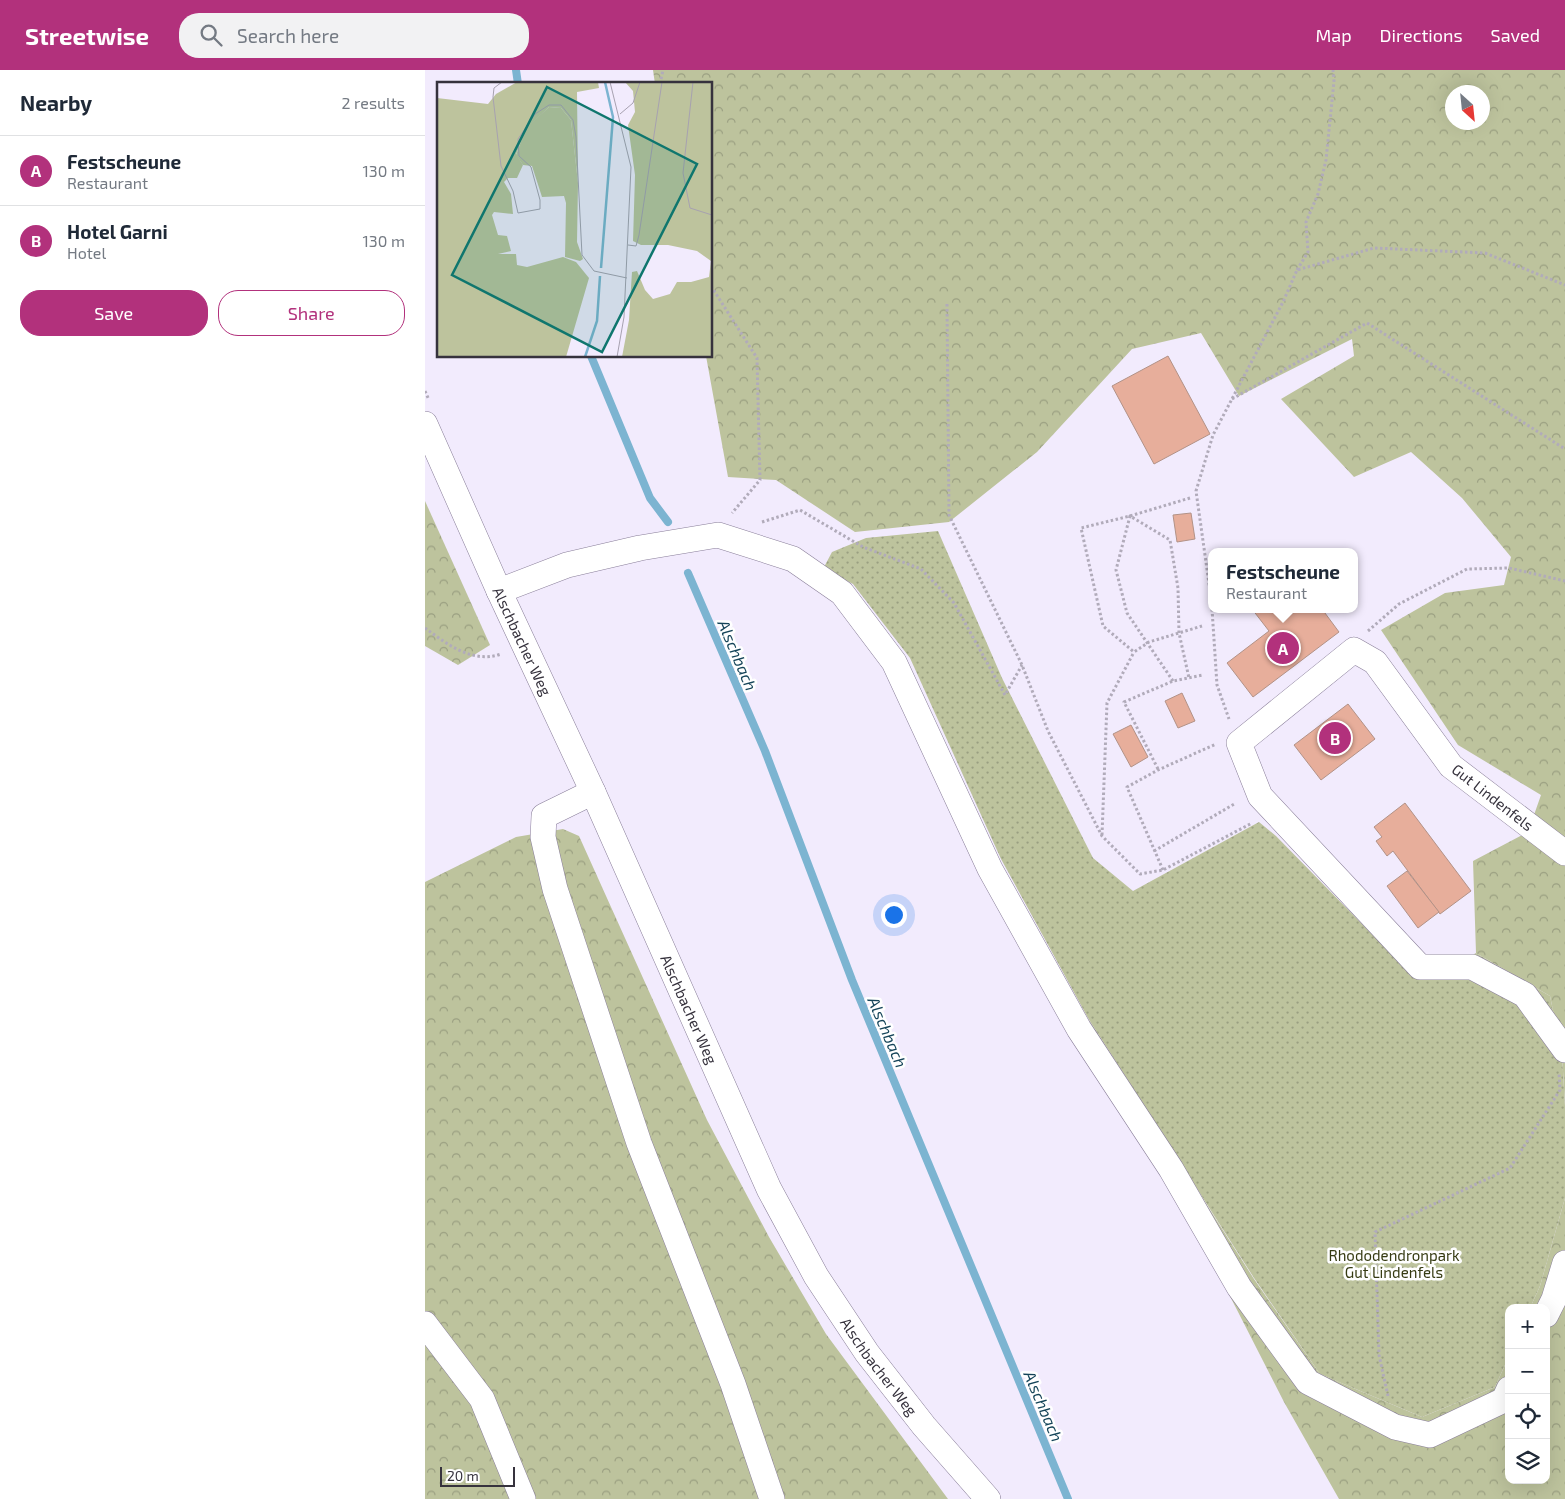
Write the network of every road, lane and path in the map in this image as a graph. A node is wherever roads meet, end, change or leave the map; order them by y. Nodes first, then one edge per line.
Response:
1 (1333, 70) edge
2 (1297, 270) junction
3 (1565, 285) edge
4 (713, 289) edge
5 (947, 304) dead end
6 (1232, 399) junction
7 (425, 424) edge
8 (1565, 449) edge
9 (1190, 498) dead end
10 (1129, 516) junction
11 (755, 524) dead end
12 (718, 535) junction
13 (1208, 576) edge
14 (1565, 581) edge
15 (499, 591) junction
16 (1212, 613) edge
17 (1202, 626) dead end
18 (425, 628) edge
19 (1179, 633) junction
20 (1149, 642) junction
21 (525, 646) junction
22 (1133, 652) junction
23 (1364, 656) junction
24 (1022, 665) junction
25 (1203, 675) dead end
26 (1189, 678) junction
27 (1173, 681) junction
28 (1233, 727) dead end
29 (1219, 743) dead end
30 (1158, 770) junction
31 (1258, 790) junction
32 (593, 792) junction
33 (1275, 811) junction
34 (1102, 836) junction
35 (1154, 851) junction
36 (1565, 853) edge
37 (1163, 870) junction
38 (1561, 1045) edge
39 (1565, 1263) edge
40 (1550, 1307) edge
41 (425, 1324) edge
42 (1507, 1394) edge
43 (1395, 1427) junction
44 (523, 1499) edge
45 (772, 1499) edge
46 (988, 1499) edge

1 - 2 path
2 - 3 path
2 - 6 path
4 - 12 path
5 - 24 path
6 - 8 path
6 - 13 path
7 - 15 street, Alschbacher Weg
9 - 10 path
10 - 19 path
10 - 20 path
10 - 22 path
11 - 24 path
12 - 15 street
12 - 43 street
14 - 23 path
15 - 21 street, Alschbacher Weg
16 - 28 path
17 - 19 path
18 - 21 path
19 - 20 path
19 - 26 path
20 - 22 path
20 - 27 path
21 - 32 street, Alschbacher Weg
22 - 34 path
23 - 31 street
23 - 36 street, Gut Lindenfels
24 - 34 path
25 - 26 path
26 - 27 path
27 - 30 path
29 - 30 path
30 - 35 path
31 - 33 street
31 - 35 path
32 - 45 street
32 - 46 street, Alschbacher Weg
33 - 37 path
33 - 38 street
34 - 37 path
35 - 37 path
38 - 43 path
39 - 40 street
41 - 44 street
42 - 43 street

